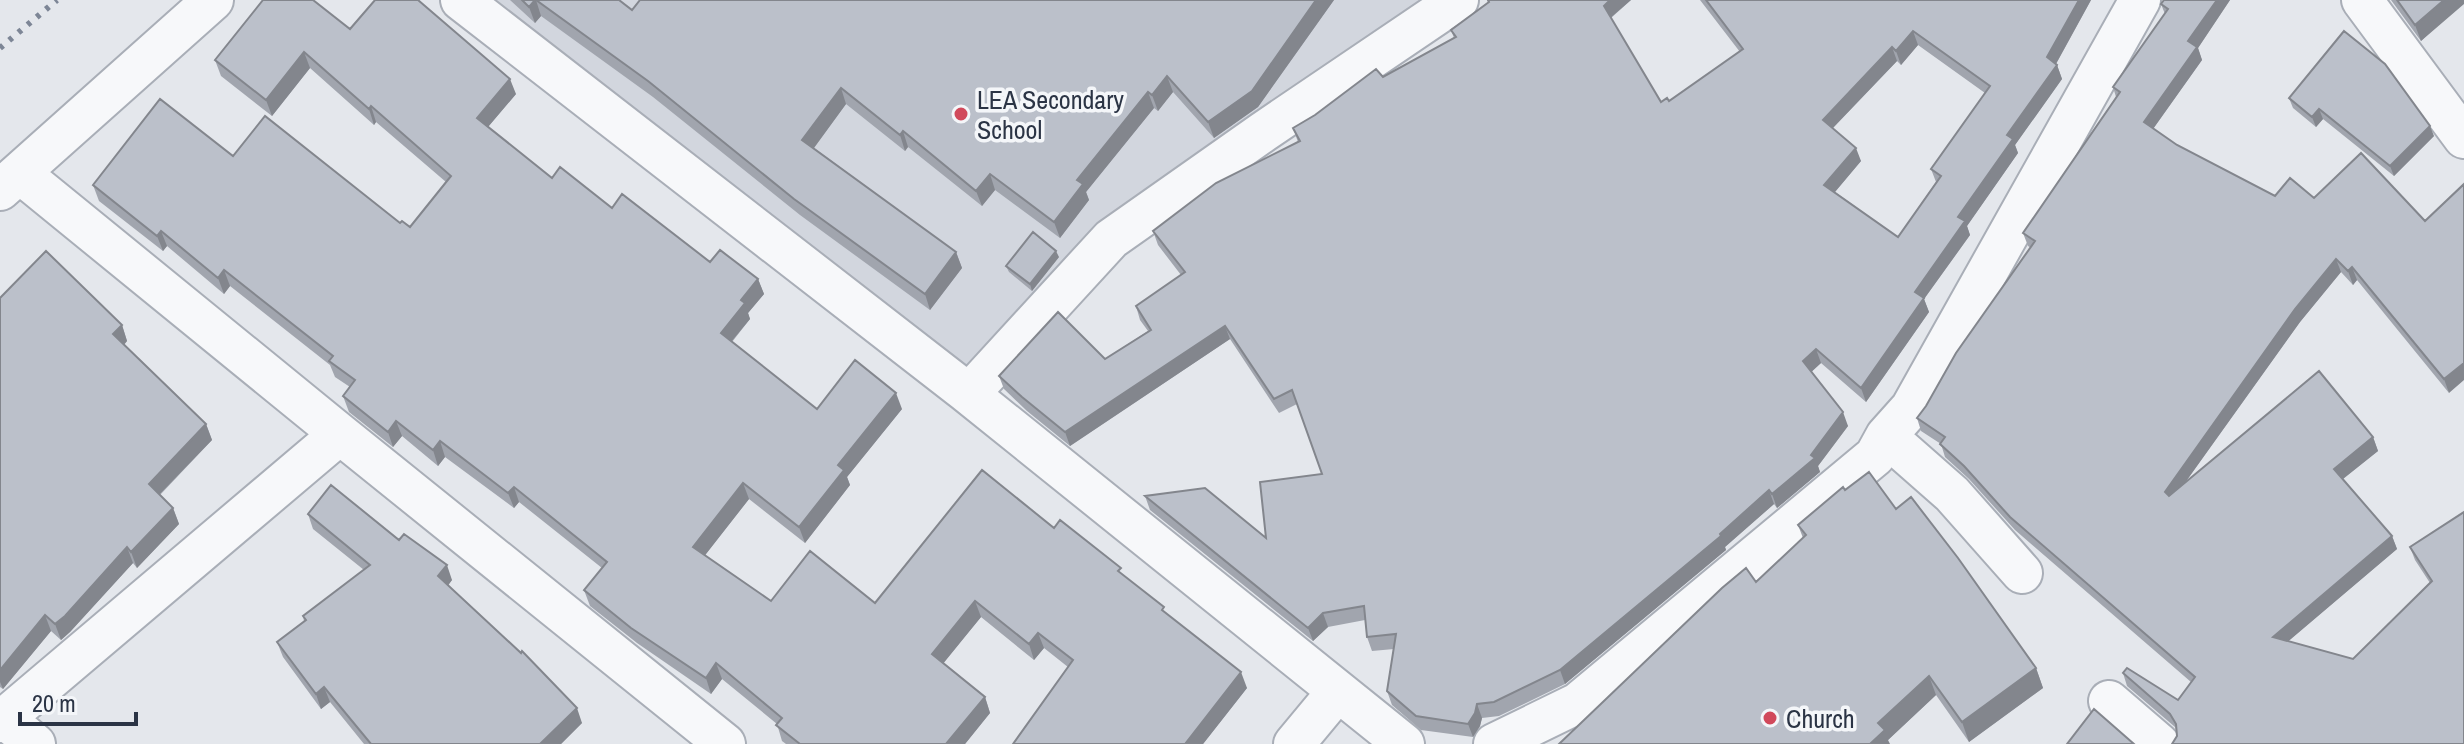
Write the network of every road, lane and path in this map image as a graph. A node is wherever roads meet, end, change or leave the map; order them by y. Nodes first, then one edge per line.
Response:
1 (213, 0) edge
2 (461, 0) edge
3 (1458, 0) edge
4 (2140, 0) edge
5 (2362, 0) edge
6 (2464, 138) edge
7 (11, 182) edge
8 (965, 391) junction
9 (340, 434) junction
10 (1886, 436) junction
11 (2022, 573) dead end
12 (1338, 691) junction
13 (2109, 701) dead end
14 (2, 720) edge
15 (35, 744) edge
16 (725, 744) edge
17 (1294, 744) edge
18 (1404, 744) edge
19 (1494, 744) edge
20 (2159, 744) edge

1 - 7 street
2 - 8 street
3 - 8 street
4 - 10 street
5 - 6 street
7 - 9 street
8 - 12 street
9 - 14 street
9 - 16 street
10 - 11 street
10 - 19 street
12 - 17 street
12 - 18 street
13 - 20 street
14 - 15 street

